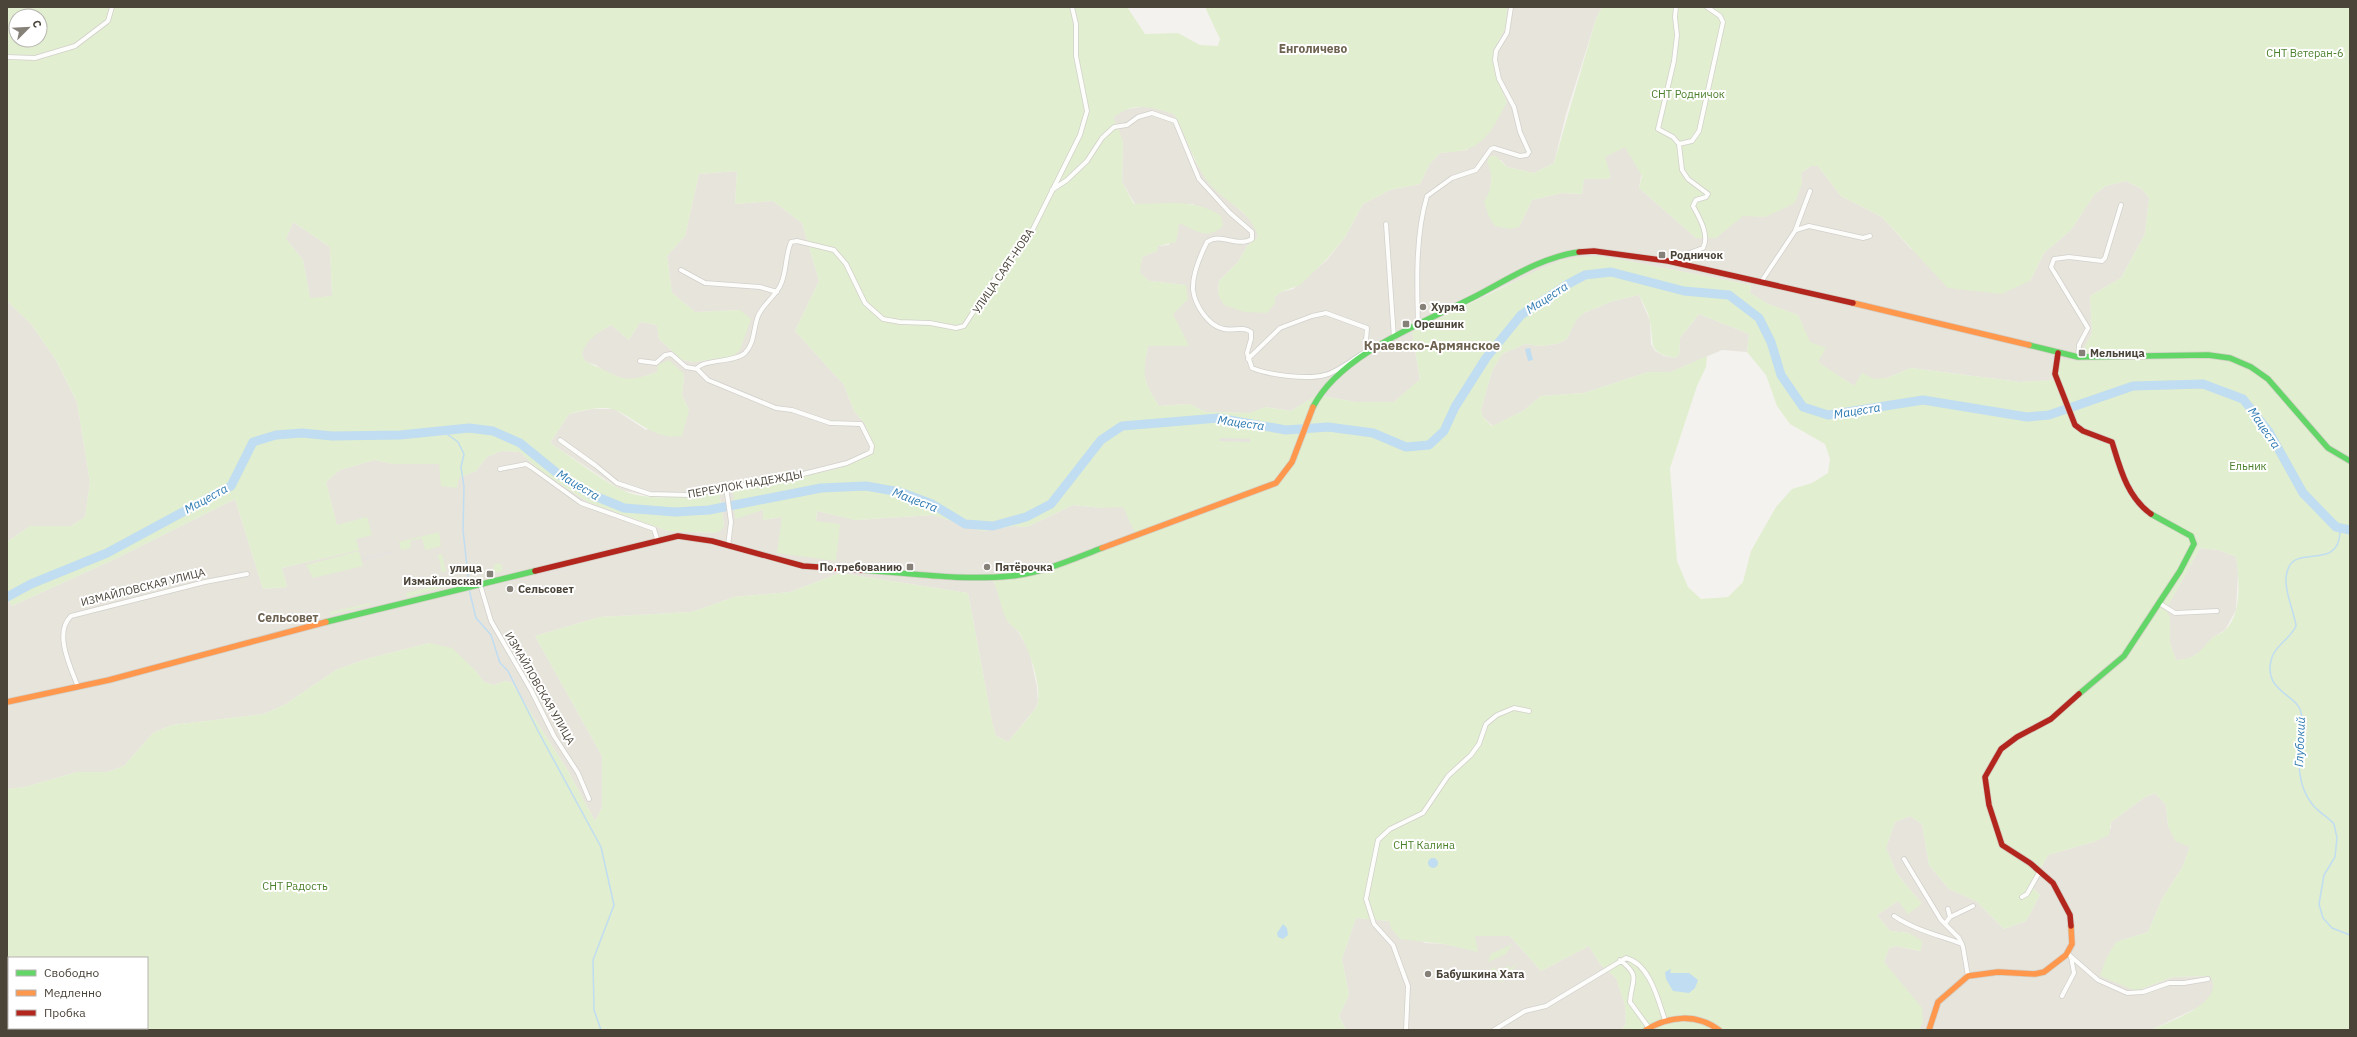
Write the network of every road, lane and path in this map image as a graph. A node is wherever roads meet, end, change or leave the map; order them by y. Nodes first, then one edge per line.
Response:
1 (112, 7) edge
2 (1072, 7) edge
3 (1511, 7) edge
4 (1676, 7) edge
5 (1707, 7) edge
6 (8, 58) edge
7 (1679, 144) junction
8 (1052, 190) junction
9 (1810, 191) dead end
10 (2121, 205) dead end
11 (1386, 224) dead end
12 (1795, 231) junction
13 (1870, 236) dead end
14 (1668, 261) junction
15 (681, 270) dead end
16 (1761, 282) junction
17 (777, 292) junction
18 (1418, 326) junction
19 (1394, 338) junction
20 (2058, 353) junction
21 (1365, 354) junction
22 (2078, 356) junction
23 (1248, 359) junction
24 (640, 361) dead end
25 (697, 369) junction
26 (560, 440) dead end
27 (2350, 461) edge
28 (500, 469) dead end
29 (726, 487) junction
30 (657, 539) junction
31 (728, 546) junction
32 (247, 574) dead end
33 (478, 584) junction
34 (2159, 603) junction
35 (2217, 611) dead end
36 (78, 687) junction
37 (7, 702) edge
38 (1529, 711) dead end
39 (590, 799) dead end
40 (1904, 859) dead end
41 (2040, 871) junction
42 (2022, 897) dead end
43 (1973, 906) dead end
44 (1948, 909) dead end
45 (1894, 916) dead end
46 (1950, 917) junction
47 (1945, 924) junction
48 (1962, 944) junction
49 (2069, 955) junction
50 (1620, 960) junction
51 (1968, 976) junction
52 (2208, 979) dead end
53 (2062, 996) dead end
54 (1665, 1020) junction
55 (1647, 1029) edge
56 (1406, 1030) edge
57 (1494, 1030) edge
58 (1719, 1030) edge
59 (1929, 1030) edge

1 - 6 street
2 - 8 street, УЛИЦА САЯТ-НОВА
3 - 18 street
4 - 7 street
5 - 7 street
7 - 14 street
8 - 17 street, УЛИЦА САЯТ-НОВА
8 - 23 street
9 - 12 street
10 - 22 street
11 - 19 street
12 - 13 street
12 - 16 street
14 - 16 street
14 - 18 street
15 - 17 street
16 - 20 street
17 - 25 street, УЛИЦА САЯТ-НОВА
18 - 19 street
19 - 21 street
20 - 22 street
20 - 34 street
21 - 23 street
21 - 23 street
21 - 31 street
22 - 27 street
24 - 25 street
25 - 29 street, ПЕРЕУЛОК НАДЕЖДЫ
26 - 29 street, ПЕРЕУЛОК НАДЕЖДЫ
28 - 30 street
29 - 31 street
30 - 31 street
30 - 33 street
32 - 36 street, ИЗМАЙЛОВСКАЯ УЛИЦА
33 - 36 street
33 - 39 street, ИЗМАЙЛОВСКАЯ УЛИЦА
34 - 35 street
34 - 41 street
36 - 37 street
38 - 56 street
40 - 47 street
41 - 42 street
41 - 49 street
43 - 46 street
44 - 46 street
45 - 48 street
46 - 47 street
47 - 48 street
48 - 51 street
49 - 51 street
49 - 52 street
49 - 53 street
50 - 54 street
50 - 55 street
50 - 57 street
51 - 59 street
54 - 55 street
54 - 58 street

